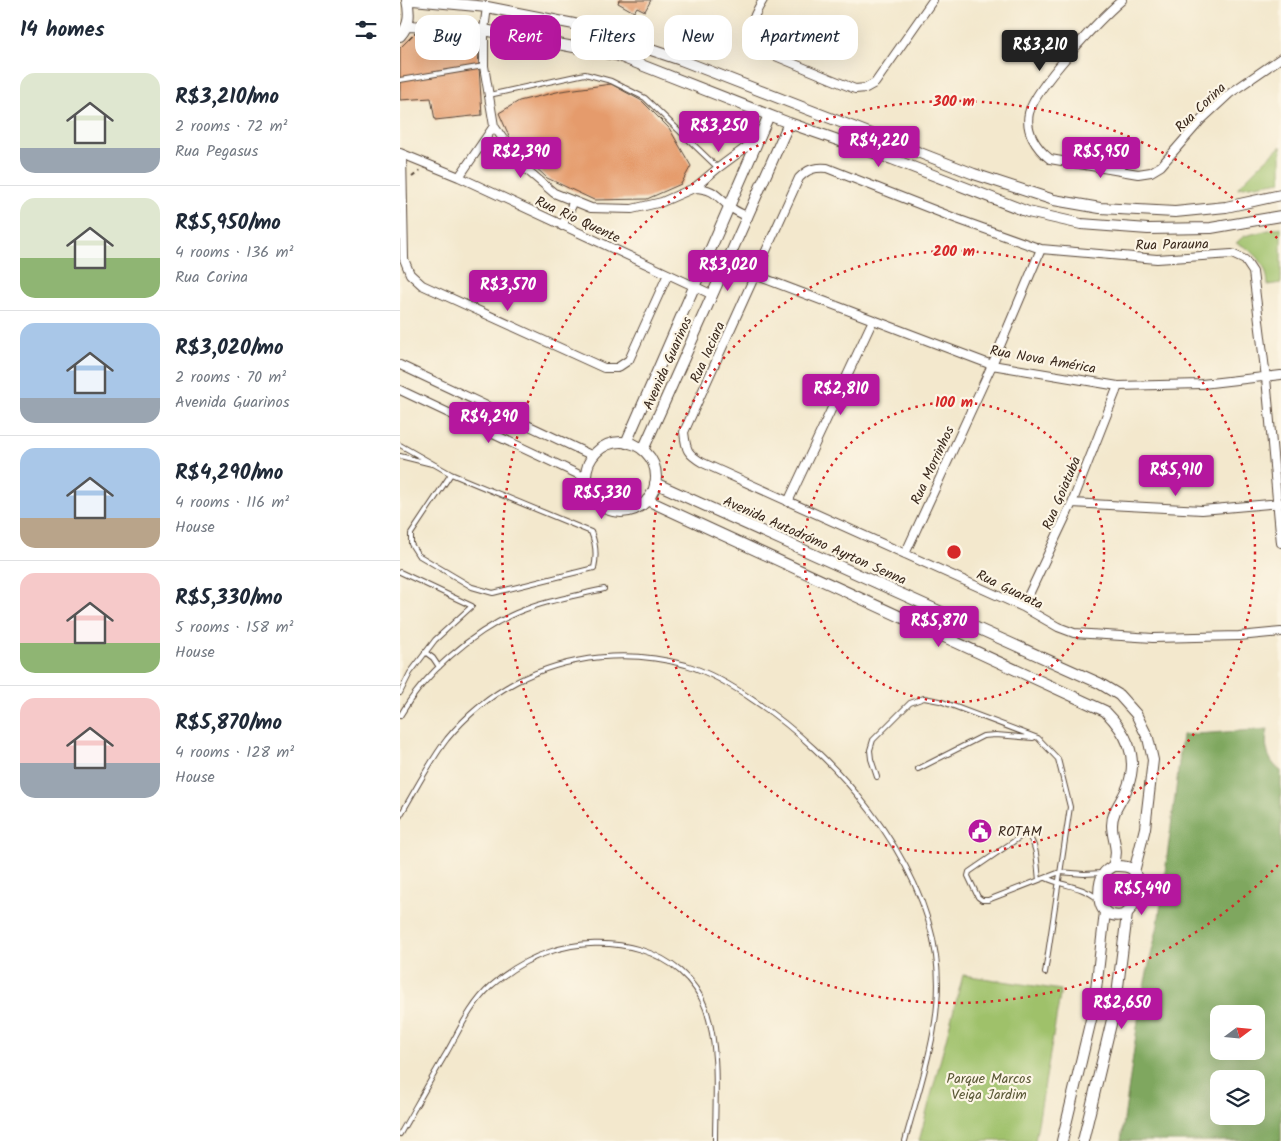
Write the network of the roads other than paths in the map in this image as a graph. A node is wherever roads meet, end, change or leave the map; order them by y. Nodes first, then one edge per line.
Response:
1 (407, 0) edge
2 (413, 0) edge
3 (763, 0) edge
4 (933, 0) edge
5 (1108, 0) edge
6 (1122, 0) edge
7 (487, 7) junction
8 (1114, 7) junction
9 (408, 26) junction
10 (484, 30) junction
11 (400, 36) edge
12 (1281, 58) edge
13 (484, 66) junction
14 (400, 80) edge
15 (489, 95) junction
16 (769, 116) junction
17 (790, 124) junction
18 (494, 126) junction
19 (760, 137) junction
20 (897, 144) junction
21 (401, 153) edge
22 (892, 158) junction
23 (718, 168) junction
24 (827, 168) joint
25 (459, 177) junction
26 (694, 188) junction
27 (1281, 195) edge
28 (574, 201) junction
29 (730, 207) junction
30 (1281, 216) edge
31 (748, 217) junction
32 (562, 226) junction
33 (1041, 249) junction
34 (668, 274) junction
35 (755, 276) junction
36 (695, 287) junction
37 (713, 295) junction
38 (873, 320) junction
39 (400, 365) edge
40 (992, 365) junction
41 (1281, 375) edge
42 (1266, 378) junction
43 (1118, 386) junction
44 (400, 390) edge
45 (626, 443) junction
46 (400, 446) edge
47 (643, 450) junction
48 (400, 456) edge
49 (593, 456) junction
50 (691, 456) joint
51 (434, 465) junction
52 (451, 474) junction
53 (586, 478) junction
54 (655, 484) junction
55 (647, 500) junction
56 (788, 502) junction
57 (1072, 503) junction
58 (1279, 504) edge
59 (1281, 543) edge
60 (905, 554) junction
61 (400, 572) edge
62 (604, 589) dead end
63 (1023, 607) junction
64 (1281, 632) edge
65 (426, 652) junction
66 (439, 667) junction
67 (400, 693) edge
68 (400, 716) edge
69 (1038, 738) junction
70 (918, 770) dead end
71 (877, 777) dead end
72 (400, 816) edge
73 (1113, 866) junction
74 (1060, 872) junction
75 (1134, 872) junction
76 (1104, 873) junction
77 (1046, 878) junction
78 (1040, 880) junction
79 (1058, 884) junction
80 (1100, 901) junction
81 (1105, 912) junction
82 (1127, 914) junction
83 (1045, 973) dead end
84 (400, 1134) edge
85 (715, 1141) edge
86 (905, 1141) edge
87 (1062, 1141) edge
88 (1083, 1141) edge

1 - 9 street
2 - 7 street
3 - 4 street
5 - 8 street
6 - 8 street
7 - 10 street
7 - 20 street
8 - 12 street, Rua Corina
9 - 10 street
9 - 11 street
10 - 13 street
10 - 16 street
13 - 14 lane
13 - 15 street
15 - 18 street
15 - 23 lane
16 - 17 street
16 - 19 street, Avenida Guarinos
17 - 22 street
17 - 31 street, Avenida Guarinos
18 - 25 street
18 - 28 street
19 - 23 street
19 - 29 street, Avenida Guarinos
20 - 22 street
20 - 27 street
21 - 25 street, Rua Rio Quente
21 - 34 street
22 - 30 street
23 - 26 street
24 - 33 street, Rua Parauna
24 - 35 street, Rua Iaciara
25 - 32 street, Rua Rio Quente
26 - 28 street
26 - 29 street
28 - 32 street
29 - 31 street
29 - 36 street, Avenida Guarinos
31 - 37 street, Avenida Guarinos
32 - 34 street, Rua Rio Quente
33 - 40 street, Rua Morrinhos
33 - 42 street, Rua Parauna
34 - 36 street, Rua Rio Quente
35 - 38 street, Rua Nova América
35 - 50 street, Rua Iaciara
36 - 37 street, Rua Rio Quente
36 - 45 street, Avenida Guarinos
37 - 47 street, Avenida Guarinos
38 - 40 street, Rua Nova América
38 - 56 street
39 - 49 street
40 - 43 street, Rua Nova América
40 - 60 street, Rua Morrinhos
41 - 42 street, Rua Nova América
42 - 43 street, Rua Nova América
42 - 58 street, Rua Parauna
43 - 57 street, Rua Goiatuba
44 - 53 street
45 - 47 street
45 - 49 street
46 - 51 lane
47 - 54 street
48 - 51 lane
49 - 53 street
50 - 56 street, Rua Guarata
51 - 52 lane
52 - 52 lane
53 - 55 street
54 - 55 street
54 - 75 street, Avenida Autodrómo Ayrton Senna
55 - 73 street
56 - 60 street, Rua Guarata
57 - 58 street
57 - 63 street, Rua Goiatuba
58 - 59 street, Rua Parauna
60 - 63 street, Rua Guarata
61 - 65 lane
62 - 66 lane
63 - 64 street, Rua Guarata
65 - 66 lane
65 - 67 lane
66 - 68 lane
69 - 70 lane
69 - 71 lane
69 - 74 lane
72 - 86 lane
73 - 75 street
73 - 76 street
74 - 76 lane
74 - 77 lane
74 - 79 lane
75 - 82 street, Avenida Autodrómo Ayrton Senna
76 - 80 street
77 - 78 lane
77 - 79 lane
78 - 78 lane
79 - 80 lane
79 - 83 lane
80 - 81 street
81 - 82 street
81 - 87 street
82 - 88 street, Avenida Autodrómo Ayrton Senna
84 - 85 lane

